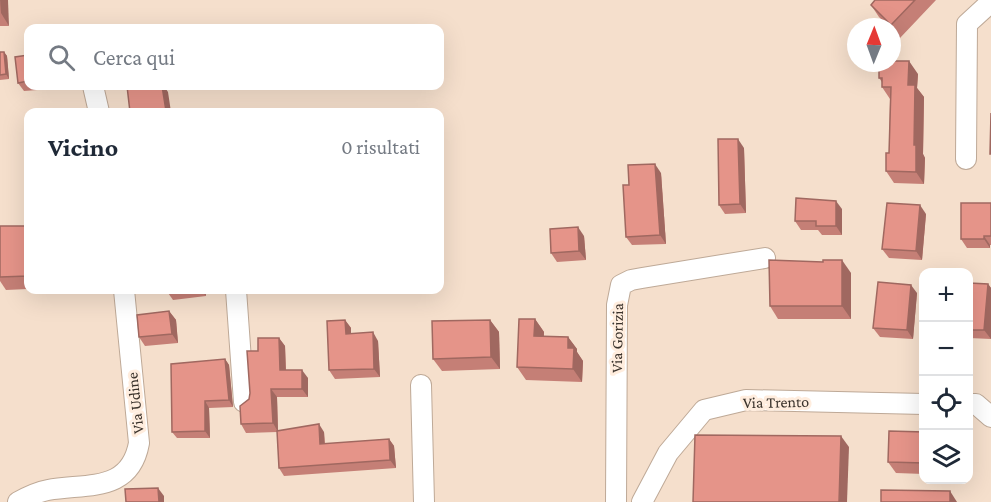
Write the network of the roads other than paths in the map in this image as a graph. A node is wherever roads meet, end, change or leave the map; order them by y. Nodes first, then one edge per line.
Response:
1 (991, 2) edge
2 (94, 90) edge
3 (98, 108) edge
4 (966, 159) dead end
5 (765, 258) dead end
6 (124, 294) edge
7 (236, 294) edge
8 (421, 385) dead end
9 (244, 402) edge
10 (919, 404) edge
11 (973, 404) edge
12 (991, 417) edge
13 (18, 502) edge
14 (424, 502) edge
15 (616, 502) edge
16 (642, 502) edge

1 - 4 street
2 - 3 street
5 - 15 street, Via Gorizia
6 - 13 street, Via Udine
7 - 9 street
8 - 14 street
10 - 16 street, Via Trento
11 - 12 street

